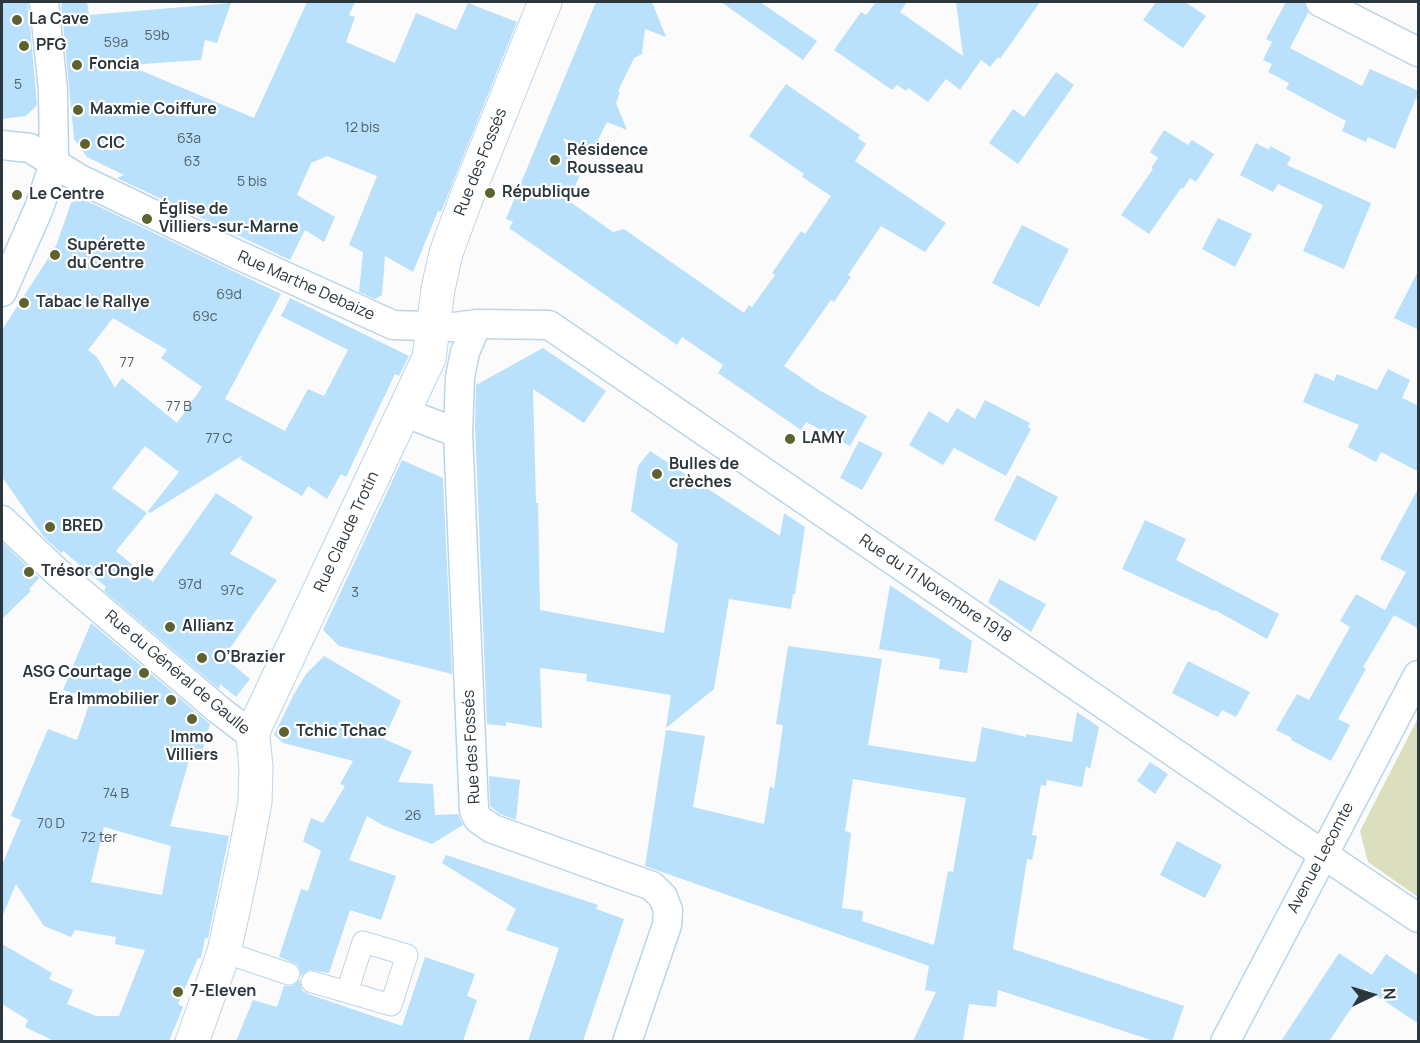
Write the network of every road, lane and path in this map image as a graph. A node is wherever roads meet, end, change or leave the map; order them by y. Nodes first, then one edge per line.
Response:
1 (44, 2) edge
2 (545, 2) edge
3 (1320, 2) edge
4 (1419, 52) edge
5 (2, 145) edge
6 (54, 164) junction
7 (2, 292) edge
8 (477, 324) junction
9 (433, 326) junction
10 (403, 412) junction
11 (458, 433) junction
12 (2, 520) edge
13 (1419, 675) edge
14 (253, 736) junction
15 (1323, 854) junction
16 (1419, 918) edge
17 (224, 952) junction
18 (289, 974) dead end
19 (312, 982) dead end
20 (346, 992) dead end
21 (192, 1041) edge
22 (627, 1041) edge
23 (1225, 1041) edge

1 - 6 street
2 - 9 main road, Rue des Fossés
3 - 4 street
5 - 6 street, Rue Marthe Debaize
6 - 7 street
6 - 9 street, Rue Marthe Debaize
8 - 9 street, Rue du 11 Novembre 1918
8 - 11 street, Rue des Fossés
8 - 15 street, Rue du 11 Novembre 1918
9 - 10 main road, Rue Claude Trotin
10 - 11 street
10 - 14 main road, Rue Claude Trotin
11 - 22 street, Rue des Fossés
12 - 14 street, Rue du Général de Gaulle
13 - 15 street, Avenue Lecomte
14 - 17 main road, Rue du Général de Gaulle
15 - 16 street, Rue du 11 Novembre 1918
15 - 23 street, Avenue Lecomte
17 - 18 street
17 - 21 main road, Rue du Général de Gaulle
19 - 20 street

